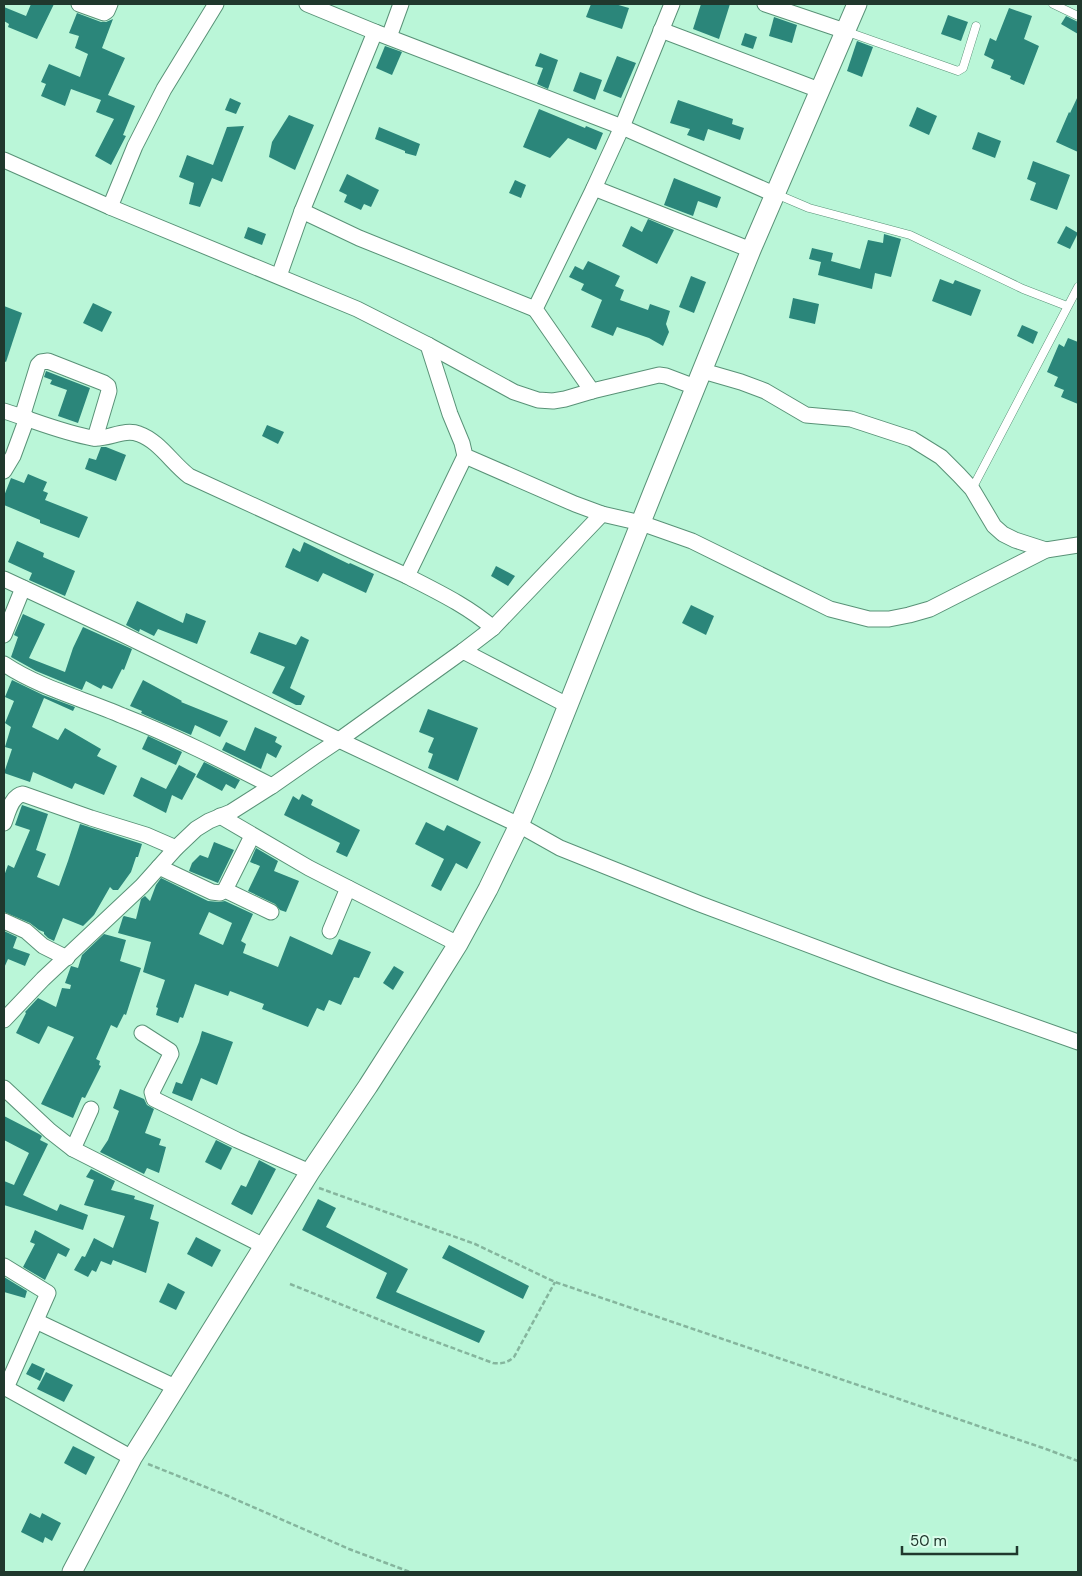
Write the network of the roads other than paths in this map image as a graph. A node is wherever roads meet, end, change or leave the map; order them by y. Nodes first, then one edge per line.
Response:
1 (79, 4) edge
2 (110, 4) edge
3 (216, 4) edge
4 (307, 4) edge
5 (401, 4) edge
6 (672, 4) edge
7 (765, 4) edge
8 (857, 4) edge
9 (1053, 4) edge
10 (1078, 16) edge
11 (976, 26) dead end
12 (661, 30) junction
13 (845, 31) junction
14 (382, 34) junction
15 (819, 90) junction
16 (622, 127) junction
17 (4, 160) edge
18 (594, 188) junction
19 (774, 194) junction
20 (110, 207) junction
21 (302, 211) junction
22 (751, 250) junction
23 (279, 276) junction
24 (1078, 287) edge
25 (1072, 304) edge
26 (534, 309) junction
27 (428, 345) junction
28 (699, 379) junction
29 (592, 391) junction
30 (4, 411) edge
31 (24, 418) junction
32 (95, 438) junction
33 (466, 456) junction
34 (4, 471) edge
35 (972, 489) junction
36 (602, 514) junction
37 (641, 523) junction
38 (1078, 545) edge
39 (1046, 550) junction
40 (407, 576) junction
41 (4, 579) edge
42 (23, 588) junction
43 (493, 628) junction
44 (4, 635) edge
45 (463, 651) junction
46 (4, 664) edge
47 (569, 706) junction
48 (339, 740) junction
49 (272, 786) junction
50 (220, 816) junction
51 (4, 823) edge
52 (519, 825) junction
53 (252, 836) junction
54 (176, 848) junction
55 (159, 867) junction
56 (348, 888) junction
57 (225, 890) junction
58 (271, 912) dead end
59 (4, 921) edge
60 (330, 931) dead end
61 (458, 944) junction
62 (67, 958) junction
63 (4, 1020) edge
64 (142, 1033) dead end
65 (1078, 1042) edge
66 (4, 1088) edge
67 (91, 1109) dead end
68 (73, 1149) junction
69 (307, 1177) junction
70 (264, 1246) junction
71 (4, 1266) edge
72 (36, 1321) junction
73 (5, 1388) edge
74 (175, 1388) junction
75 (132, 1458) junction
76 (72, 1572) edge

1 - 2 street
3 - 20 street
4 - 14 street
5 - 14 street
6 - 12 street
7 - 13 street
8 - 13 street
9 - 10 lane
11 - 13 lane
12 - 15 street
12 - 16 street
13 - 15 street
14 - 16 street
14 - 21 street
15 - 19 street
16 - 18 street
16 - 19 street
17 - 20 street
18 - 22 street
18 - 26 street
19 - 22 street
19 - 25 lane
20 - 23 street
21 - 23 street
21 - 26 street
22 - 28 street
23 - 27 street
24 - 25 lane
25 - 35 lane
26 - 29 street
27 - 29 street
27 - 33 street
28 - 29 street
28 - 35 street
28 - 37 street
30 - 31 street
31 - 32 street
31 - 32 street
31 - 34 street
32 - 40 street
33 - 36 street
33 - 40 street
35 - 39 street
36 - 37 street
36 - 43 street
37 - 39 street
37 - 47 street
38 - 39 street
40 - 43 street
41 - 42 street
42 - 44 street
42 - 48 street
43 - 45 street
45 - 47 street
45 - 48 street
46 - 49 street
47 - 52 street
48 - 49 street
48 - 52 street
49 - 50 street
50 - 53 street
50 - 54 street
51 - 54 street
52 - 61 street
52 - 65 street
53 - 56 street
53 - 57 street
54 - 55 street
55 - 57 street
55 - 62 street
56 - 60 street
56 - 61 street
57 - 58 street
59 - 62 street
61 - 69 street
62 - 63 street
64 - 69 street
66 - 68 street
67 - 68 street
68 - 70 street
69 - 70 street
70 - 74 street
71 - 72 street
72 - 73 street
72 - 74 street
73 - 75 street
74 - 75 street
75 - 76 street

